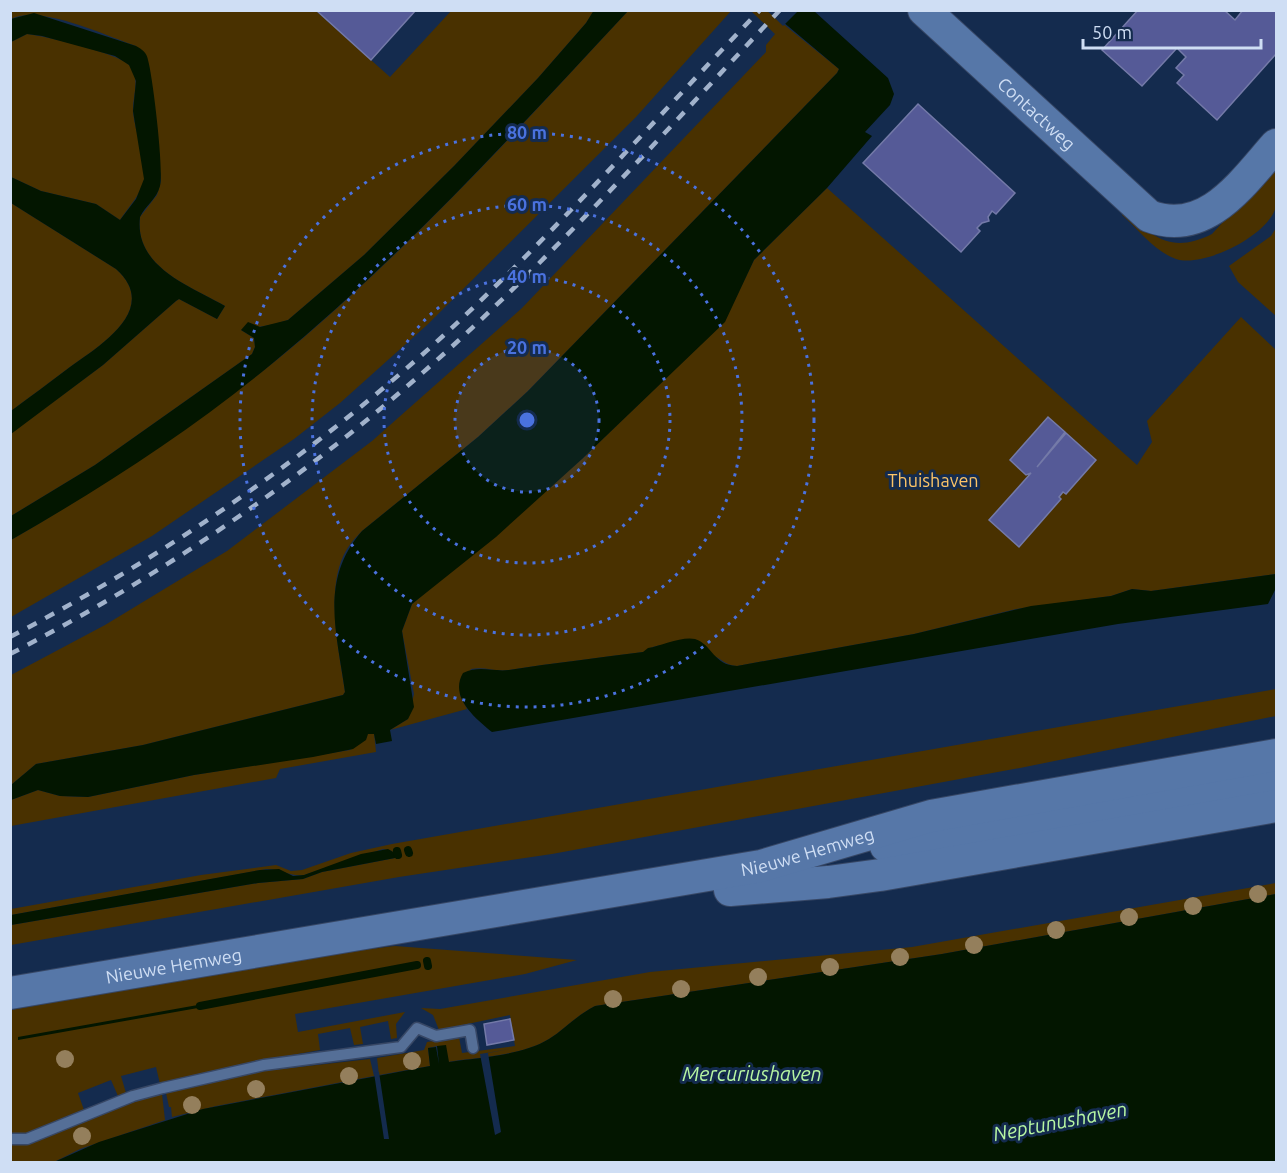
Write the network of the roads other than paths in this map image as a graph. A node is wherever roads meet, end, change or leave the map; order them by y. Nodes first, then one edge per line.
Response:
1 (936, 15) edge
2 (1276, 145) edge
3 (1276, 755) edge
4 (1276, 781) edge
5 (1276, 806) edge
6 (760, 866) junction
7 (337, 937) junction
8 (10, 993) edge
9 (473, 1048) dead end
10 (10, 1139) edge

1 - 2 main road, Contactweg
3 - 6 main road, Nieuwe Hemweg
4 - 6 main road
5 - 7 main road, Nieuwe Hemweg
6 - 7 main road, Nieuwe Hemweg
7 - 8 main road, Nieuwe Hemweg
9 - 10 lane

